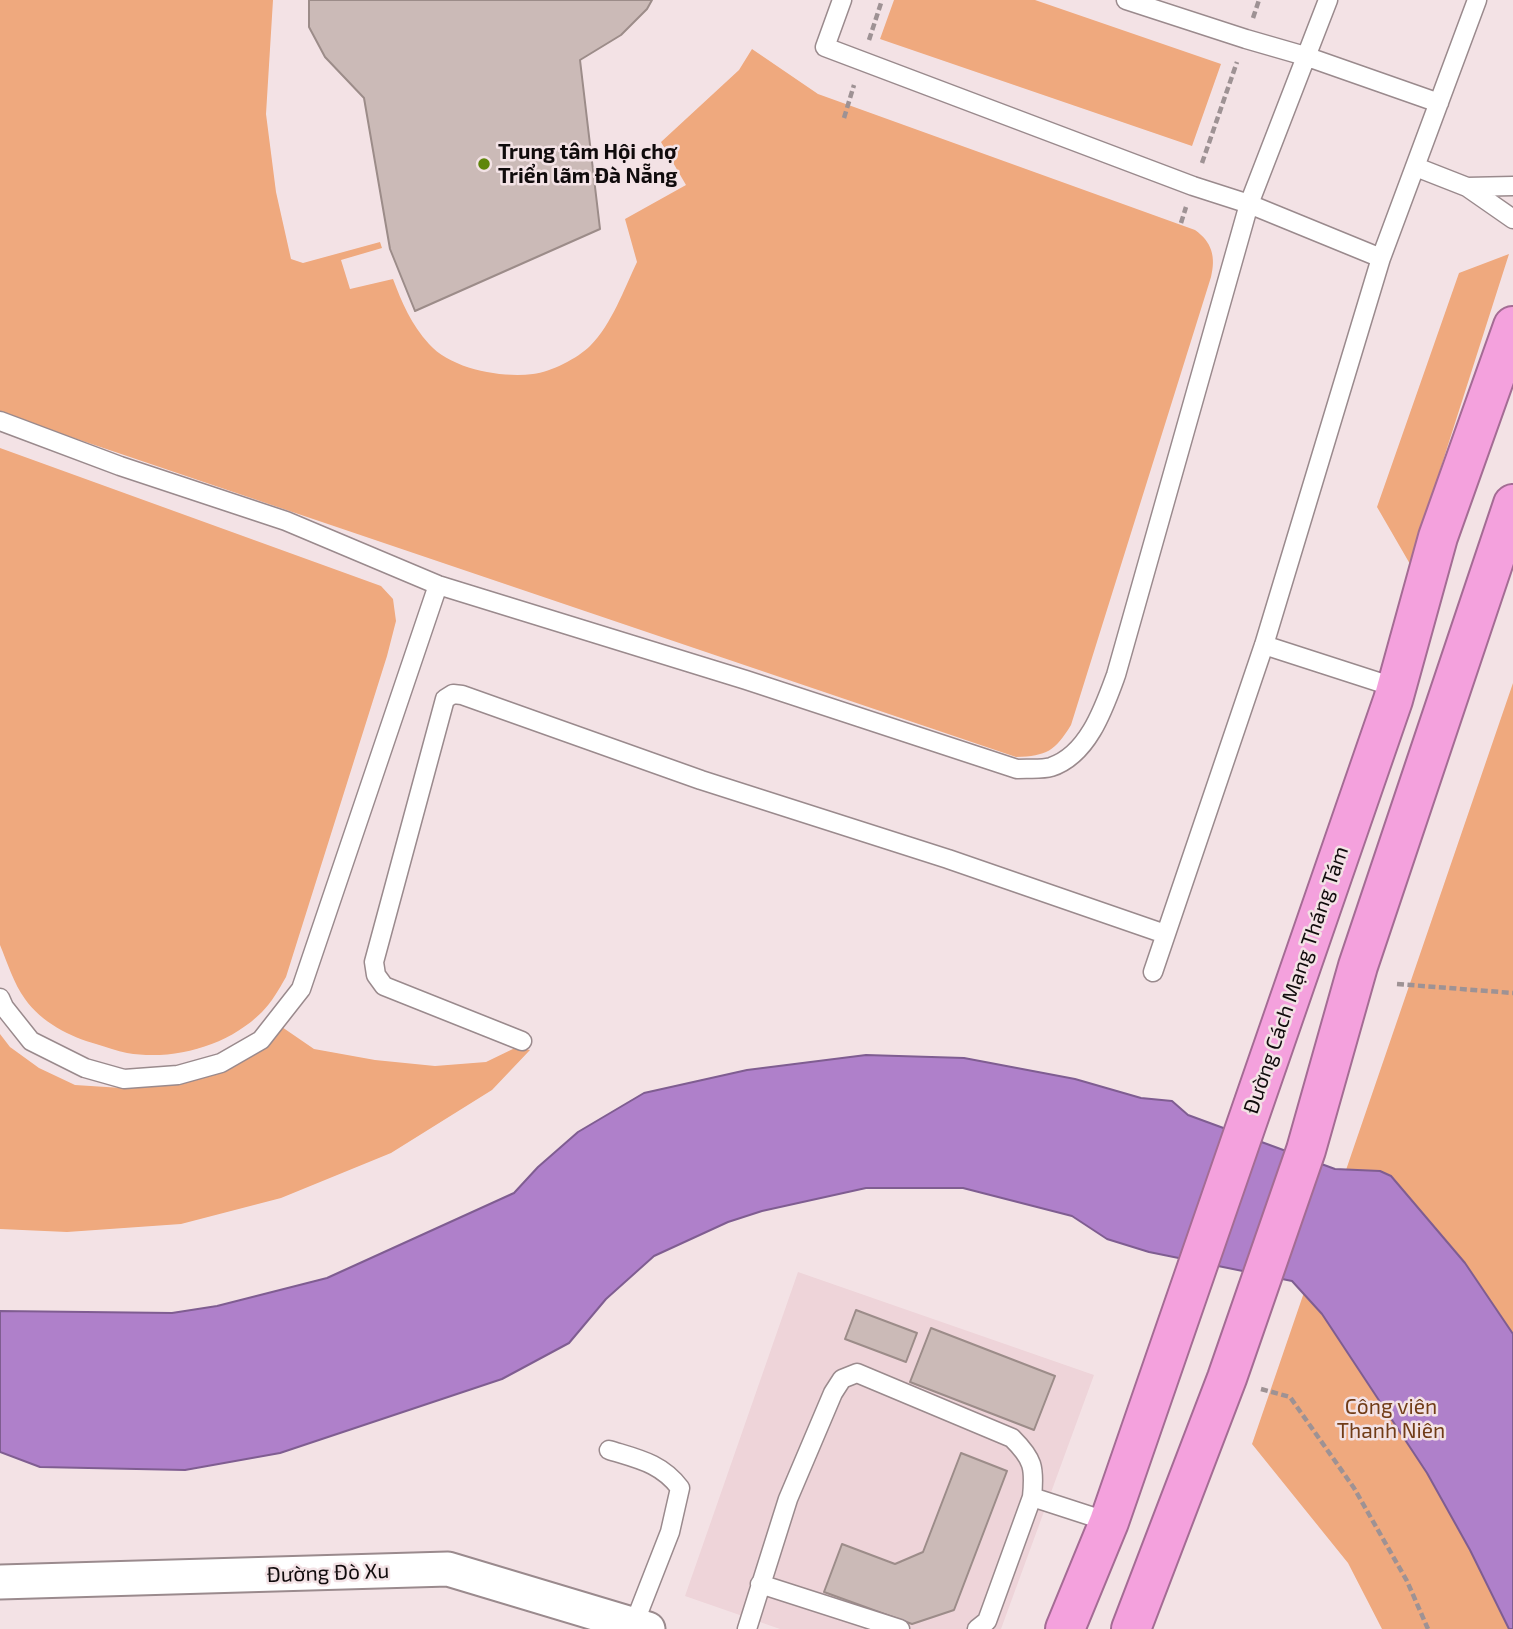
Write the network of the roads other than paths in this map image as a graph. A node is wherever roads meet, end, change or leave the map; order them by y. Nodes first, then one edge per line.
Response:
1 (842, 0) edge
2 (1126, 0) edge
3 (1328, 0) edge
4 (1477, 0) edge
5 (1305, 56) junction
6 (1439, 103) junction
7 (1416, 167) junction
8 (1513, 186) edge
9 (1467, 187) junction
10 (1249, 204) junction
11 (1513, 219) edge
12 (1381, 258) junction
13 (1513, 326) edge
14 (0, 421) edge
15 (1513, 504) edge
16 (438, 585) junction
17 (1264, 645) junction
18 (1397, 688) junction
19 (1165, 934) junction
20 (1153, 972) dead end
21 (0, 998) edge
22 (522, 1041) dead end
23 (609, 1450) dead end
24 (1032, 1497) junction
25 (1108, 1522) junction
26 (0, 1582) edge
27 (760, 1584) junction
28 (641, 1627) edge
29 (747, 1629) edge
30 (900, 1629) edge
31 (977, 1629) edge
32 (1065, 1629) edge
33 (1131, 1629) edge

1 - 10 lane
2 - 5 lane
3 - 5 lane
4 - 6 lane
5 - 6 lane
5 - 10 lane
6 - 7 lane
7 - 9 lane
7 - 12 lane
8 - 9 lane
9 - 11 lane
10 - 12 lane
10 - 16 lane
12 - 17 lane
13 - 18 highway, Đường Cách Mạng Tháng Tám
14 - 16 lane
15 - 33 highway
16 - 21 lane
17 - 18 lane
17 - 19 lane
18 - 25 highway, Đường Cách Mạng Tháng Tám
19 - 20 lane
19 - 22 lane
23 - 28 lane
24 - 25 lane
24 - 27 lane
24 - 31 lane
25 - 32 highway, Đường Cách Mạng Tháng Tám
26 - 28 street, Đường Đò Xu
27 - 29 lane
27 - 30 lane

